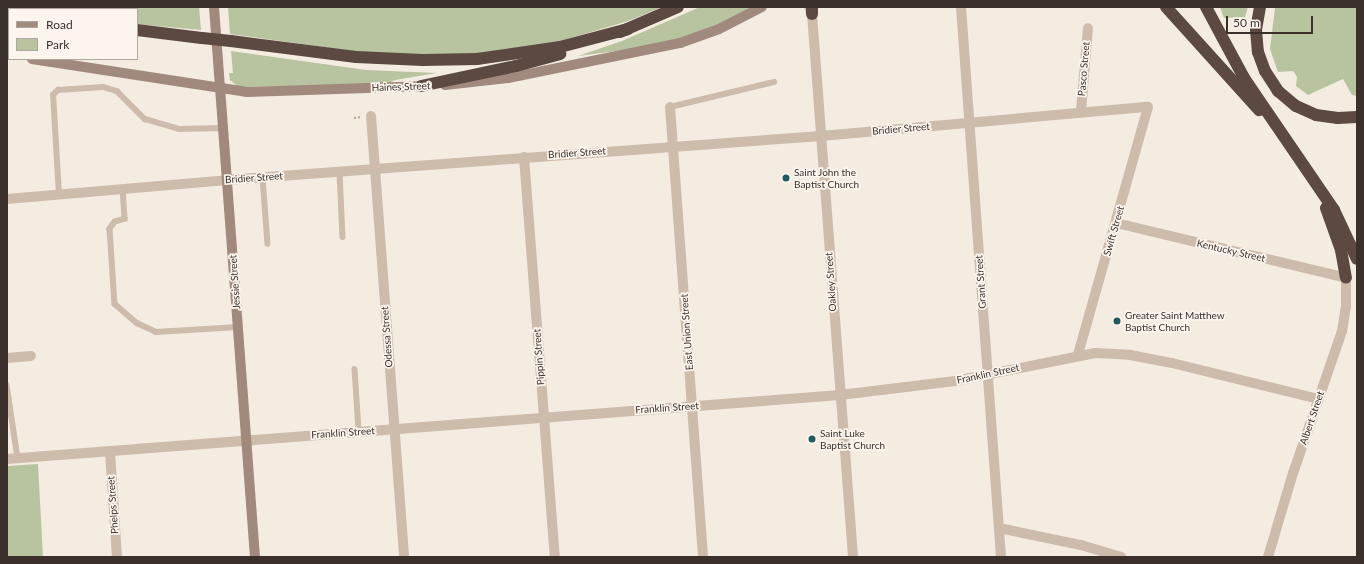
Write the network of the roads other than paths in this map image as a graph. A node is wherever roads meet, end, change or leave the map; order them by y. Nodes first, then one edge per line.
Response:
1 (214, 7) edge
2 (678, 7) edge
3 (762, 7) edge
4 (960, 7) edge
5 (1166, 7) edge
6 (1206, 7) edge
7 (1260, 7) edge
8 (811, 9) edge
9 (1088, 28) dead end
10 (628, 29) junction
11 (138, 30) edge
12 (38, 60) edge
13 (774, 82) dead end
14 (421, 86) junction
15 (221, 89) junction
16 (670, 107) joint
17 (1148, 107) joint
18 (1081, 111) junction
19 (371, 116) dead end
20 (1357, 117) edge
21 (969, 123) junction
22 (224, 128) junction
23 (1281, 131) junction
24 (821, 136) junction
25 (673, 147) junction
26 (524, 157) junction
27 (1305, 166) junction
28 (374, 169) junction
29 (340, 172) junction
30 (263, 178) junction
31 (227, 180) junction
32 (123, 190) junction
33 (58, 195) junction
34 (7, 199) edge
35 (1116, 223) junction
36 (344, 237) dead end
37 (268, 244) dead end
38 (1357, 259) edge
39 (1346, 278) junction
40 (238, 327) junction
41 (1078, 355) junction
42 (31, 356) dead end
43 (7, 358) edge
44 (355, 369) dead end
45 (988, 374) junction
46 (7, 385) edge
47 (840, 396) junction
48 (1319, 399) junction
49 (692, 406) junction
50 (544, 418) junction
51 (394, 429) junction
52 (359, 431) junction
53 (247, 440) junction
54 (110, 452) junction
55 (18, 459) junction
56 (7, 460) edge
57 (999, 528) junction
58 (117, 557) edge
59 (256, 557) edge
60 (404, 557) edge
61 (554, 557) edge
62 (703, 557) edge
63 (853, 557) edge
64 (1000, 557) edge
65 (1121, 557) edge
66 (1268, 557) edge

1 - 15 street, Jessie Street
2 - 10 highway
3 - 14 street, Haines Street
4 - 21 street, Grant Street
5 - 23 highway
6 - 23 highway
7 - 20 highway
8 - 24 street, Oakley Street
9 - 18 street, Pasco Street
10 - 11 highway, bridge
10 - 14 highway
12 - 15 street, Haines Street
13 - 16 lane
14 - 15 street, Haines Street
15 - 22 street, Jessie Street
16 - 25 street, East Union Street
17 - 18 street, Bridier Street
17 - 35 street, Swift Street
18 - 21 street, Bridier Street
19 - 28 street, Odessa Street
21 - 24 street, Bridier Street
21 - 45 street, Grant Street
22 - 31 street, Jessie Street
22 - 33 lane
23 - 27 highway
24 - 25 street, Bridier Street
24 - 47 street, Oakley Street
25 - 26 street, Bridier Street
25 - 49 street, East Union Street
26 - 28 street, Bridier Street
26 - 50 street, Pippin Street
27 - 38 highway
27 - 39 highway
28 - 29 street, Bridier Street
28 - 51 street, Odessa Street
29 - 30 street, Bridier Street
29 - 36 lane
30 - 31 street, Bridier Street
30 - 37 lane
31 - 32 street, Bridier Street
31 - 40 street, Jessie Street
32 - 33 street, Bridier Street
32 - 40 lane
33 - 34 street, Bridier Street
35 - 39 street, Kentucky Street
35 - 41 street, Swift Street
39 - 48 street, Albert Street
40 - 53 street, Jessie Street
41 - 45 street, Franklin Street
41 - 48 street, Franklin Street
42 - 43 street
44 - 52 lane
45 - 47 street, Franklin Street
45 - 57 street, Grant Street
46 - 55 lane
47 - 49 street, Franklin Street
47 - 63 street, Oakley Street
48 - 66 street, Albert Street
49 - 50 street, Franklin Street
49 - 62 street, East Union Street
50 - 51 street, Franklin Street
50 - 61 street, Pippin Street
51 - 52 street, Franklin Street
51 - 60 street, Odessa Street
52 - 53 street, Franklin Street
53 - 54 street, Franklin Street
53 - 59 street, Jessie Street
54 - 55 street, Franklin Street
54 - 58 street, Phelps Street
55 - 56 street, Franklin Street
57 - 64 street, Grant Street
57 - 65 street

